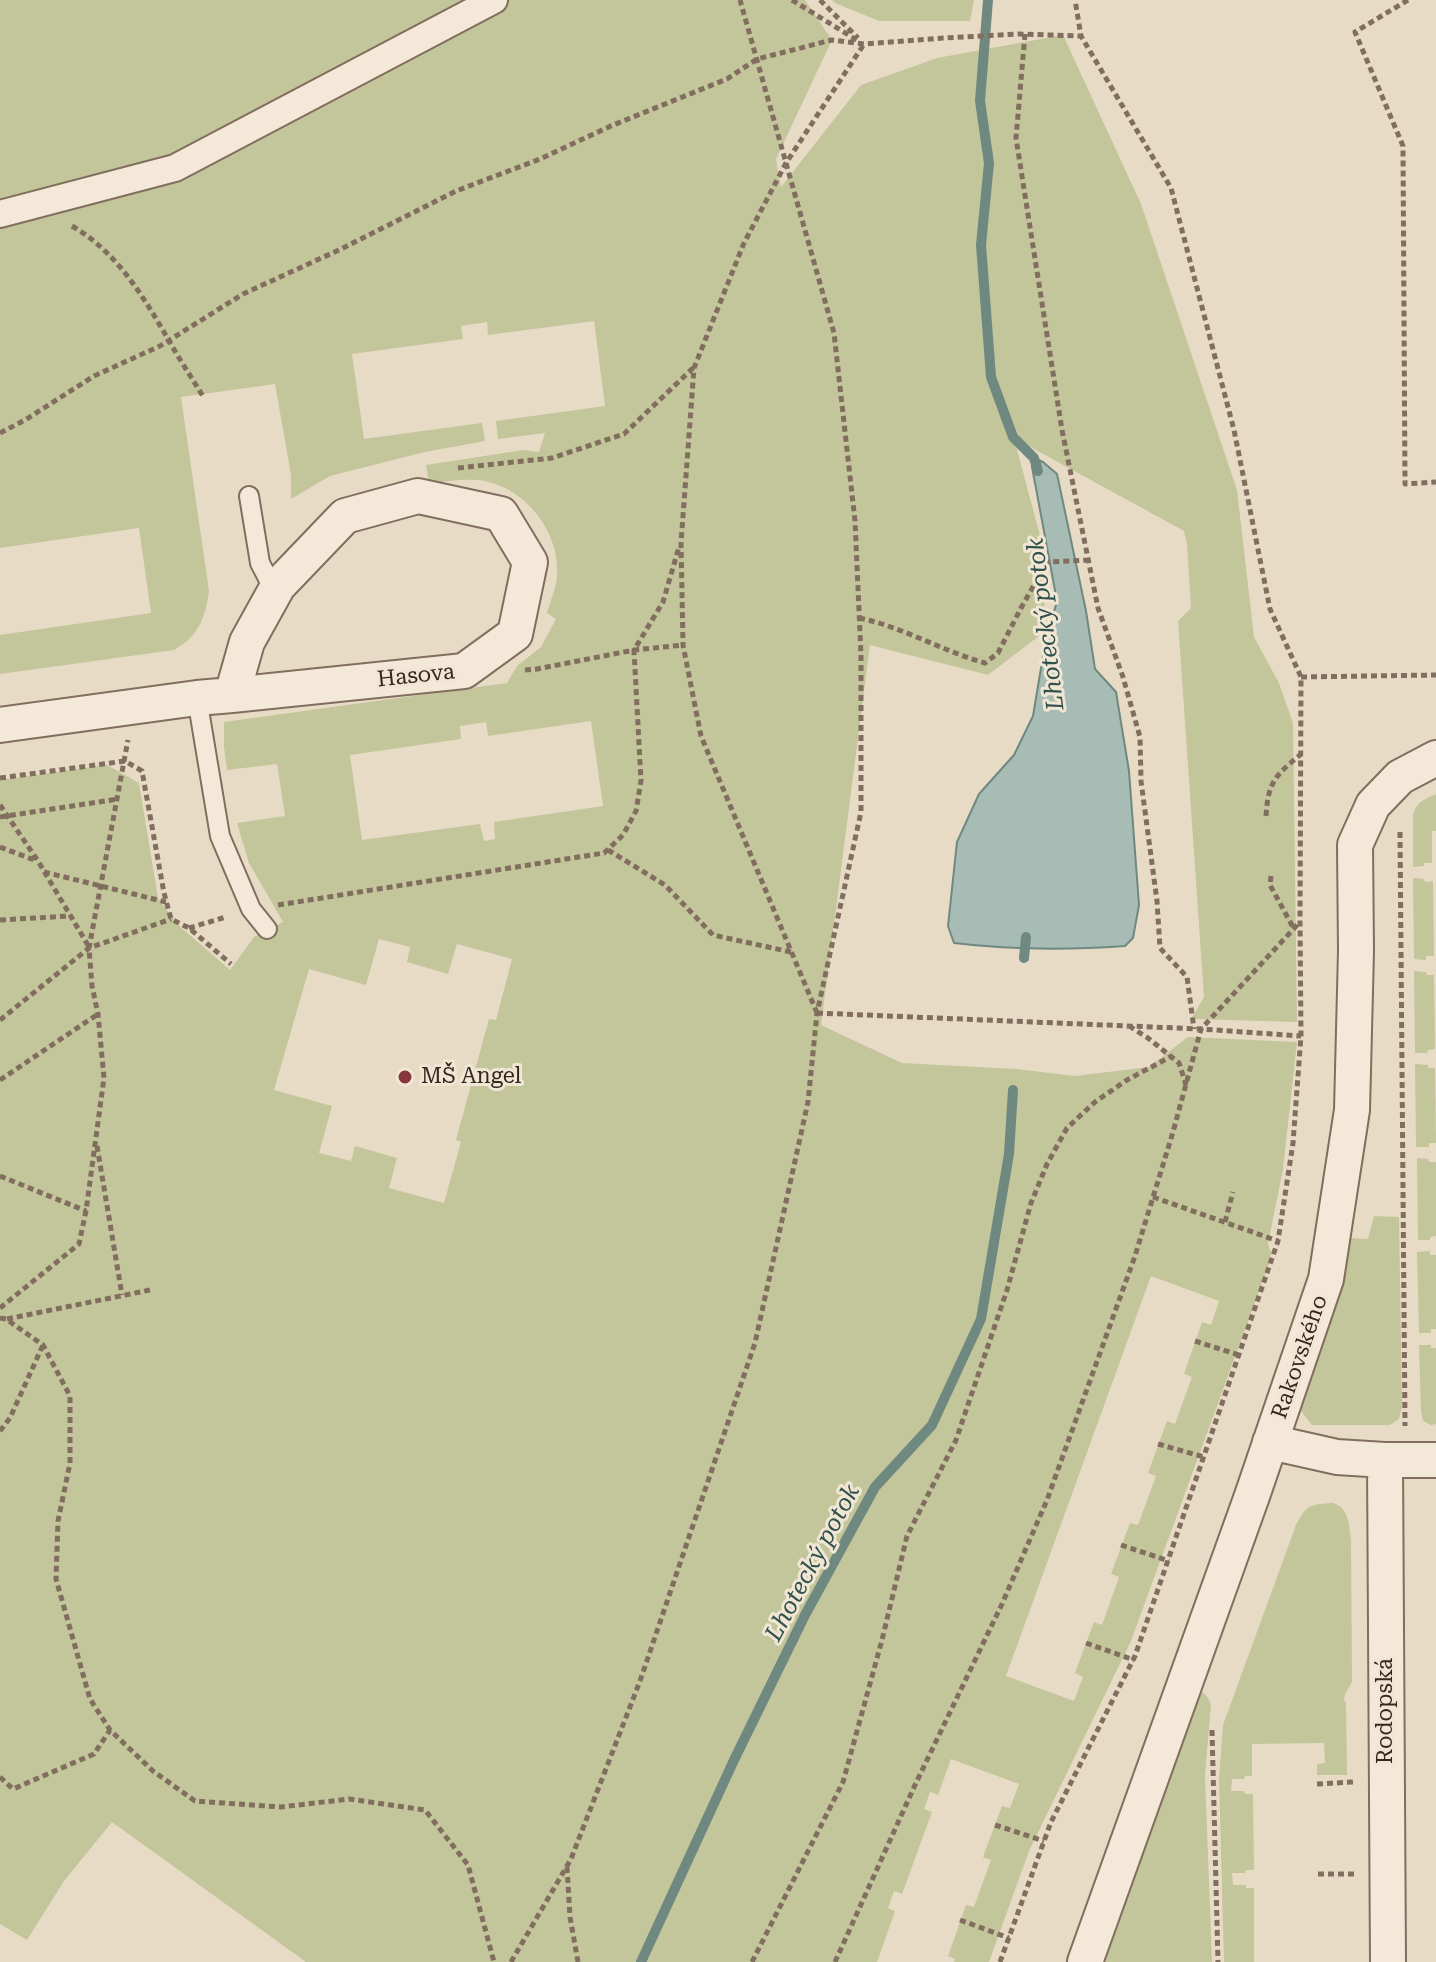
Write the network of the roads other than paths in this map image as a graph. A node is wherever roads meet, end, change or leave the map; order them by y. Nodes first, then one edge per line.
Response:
1 (494, 0) edge
2 (0, 214) edge
3 (249, 496) dead end
4 (275, 592) junction
5 (232, 695) junction
6 (197, 698) junction
7 (0, 725) edge
8 (1436, 758) edge
9 (267, 929) dead end
10 (1270, 1442) junction
11 (1395, 1447) junction
12 (1436, 1460) edge
13 (1085, 1962) edge
14 (1388, 1962) edge

1 - 2 street
3 - 4 lane
4 - 5 street, Hasova
4 - 5 street, Hasova
5 - 6 street, Hasova
6 - 7 street, Hasova
6 - 9 lane
8 - 10 street, Rakovského
10 - 11 street
10 - 13 street, Rakovského
11 - 12 street
11 - 14 street, Rodopská

